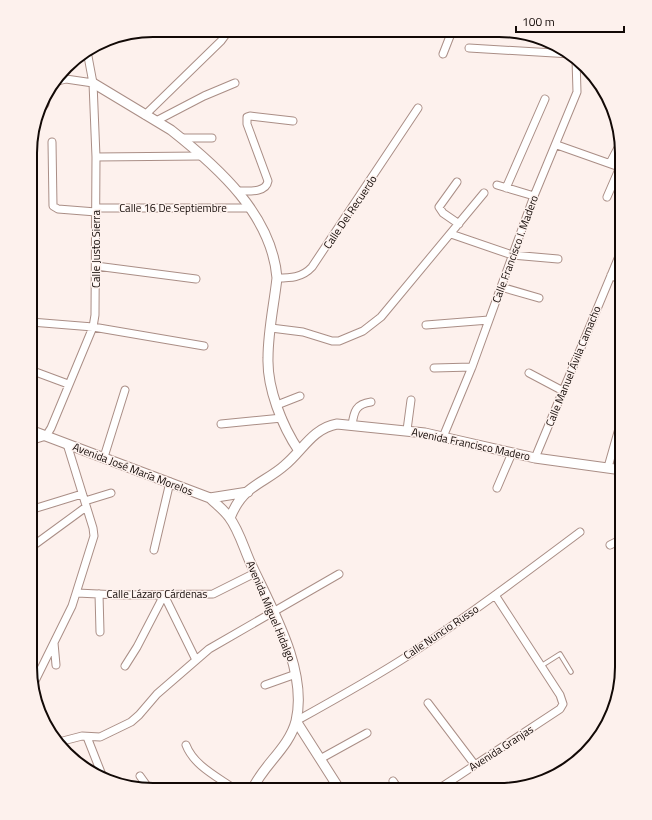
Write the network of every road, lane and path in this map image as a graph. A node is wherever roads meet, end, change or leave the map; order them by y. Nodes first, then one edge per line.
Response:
1 (224, 37) edge
2 (450, 37) edge
3 (469, 48) dead end
4 (559, 53) edge
5 (443, 54) dead end
6 (88, 56) edge
7 (576, 66) edge
8 (63, 80) edge
9 (93, 83) junction
10 (235, 83) dead end
11 (545, 99) dead end
12 (418, 108) dead end
13 (145, 115) junction
14 (156, 121) junction
15 (293, 121) dead end
16 (182, 138) junction
17 (212, 138) dead end
18 (52, 142) dead end
19 (557, 145) junction
20 (615, 154) edge
21 (201, 156) junction
22 (96, 157) junction
23 (610, 163) junction
24 (615, 165) edge
25 (615, 180) edge
26 (457, 182) dead end
27 (498, 185) dead end
28 (506, 188) junction
29 (238, 191) junction
30 (484, 193) dead end
31 (534, 196) junction
32 (607, 197) dead end
33 (249, 208) junction
34 (96, 210) junction
35 (459, 224) junction
36 (451, 234) junction
37 (512, 255) junction
38 (558, 259) dead end
39 (96, 266) junction
40 (615, 266) edge
41 (611, 275) junction
42 (615, 277) edge
43 (277, 278) junction
44 (196, 279) dead end
45 (501, 287) junction
46 (539, 298) dead end
47 (488, 320) junction
48 (37, 322) edge
49 (426, 324) dead end
50 (93, 327) junction
51 (271, 328) junction
52 (204, 346) dead end
53 (472, 367) junction
54 (434, 368) dead end
55 (37, 372) edge
56 (529, 373) dead end
57 (68, 384) junction
58 (125, 390) dead end
59 (563, 391) junction
60 (300, 396) dead end
61 (411, 400) dead end
62 (371, 402) dead end
63 (277, 405) junction
64 (282, 418) junction
65 (221, 424) dead end
66 (352, 425) junction
67 (407, 430) junction
68 (37, 433) edge
69 (46, 436) junction
70 (443, 437) junction
71 (37, 439) edge
72 (615, 442) edge
73 (67, 444) junction
74 (299, 451) junction
75 (512, 453) junction
76 (104, 457) junction
77 (535, 458) junction
78 (608, 467) junction
79 (615, 468) edge
80 (170, 482) junction
81 (497, 488) dead end
82 (248, 492) junction
83 (111, 493) dead end
84 (210, 498) junction
85 (85, 500) junction
86 (37, 509) edge
87 (230, 518) junction
88 (580, 532) dead end
89 (37, 542) edge
90 (615, 542) edge
91 (610, 545) dead end
92 (154, 550) dead end
93 (255, 573) junction
94 (339, 574) dead end
95 (77, 592) junction
96 (99, 594) junction
97 (164, 595) junction
98 (495, 595) junction
99 (274, 613) junction
100 (100, 632) dead end
101 (54, 642) junction
102 (196, 660) junction
103 (56, 665) dead end
104 (125, 666) dead end
105 (541, 666) junction
106 (571, 672) dead end
107 (296, 674) junction
108 (38, 676) edge
109 (265, 686) dead end
110 (428, 703) dead end
111 (296, 721) junction
112 (367, 733) dead end
113 (86, 736) junction
114 (64, 741) edge
115 (186, 745) dead end
116 (320, 759) junction
117 (475, 765) junction
118 (100, 771) edge
119 (140, 776) dead end
120 (145, 783) edge
121 (226, 783) edge
122 (257, 783) edge
123 (335, 783) edge
124 (448, 783) edge

1 - 13 street
2 - 5 street
3 - 4 street
6 - 9 street, Calle Justo Sierra
7 - 19 street, Calle Francisco I. Madero
8 - 9 street
9 - 13 street
9 - 22 street, Calle Justo Sierra
10 - 14 street
11 - 28 street
12 - 43 street, Calle Del Recuerdo
13 - 14 street
14 - 16 street
15 - 29 street
16 - 17 street
16 - 21 street
18 - 34 street, Calle 16 De Septiembre
19 - 23 street
19 - 31 street, Calle Francisco I. Madero
20 - 23 street
21 - 22 street
21 - 29 street
22 - 34 street, Calle Justo Sierra
23 - 24 street
25 - 32 street
26 - 35 street
27 - 28 street
28 - 31 street
29 - 33 street
30 - 35 street
31 - 37 street, Calle Francisco I. Madero
33 - 34 street, Calle 16 De Septiembre
33 - 43 street
34 - 39 street, Calle Justo Sierra
35 - 36 street
36 - 37 street
36 - 51 street
37 - 38 street
37 - 45 street, Calle Francisco I. Madero
39 - 44 street
39 - 50 street, Calle Justo Sierra
40 - 41 street, Calle Manuel Ávila Camacho
41 - 42 street
41 - 59 street, Calle Manuel Ávila Camacho
43 - 51 street
45 - 46 street
45 - 47 street, Calle Francisco I. Madero
47 - 49 street
47 - 53 street, Calle Francisco I. Madero
48 - 50 street
50 - 52 street
50 - 57 street, Calle Justo Sierra
51 - 63 street
53 - 54 street
53 - 70 street, Calle Francisco I. Madero
55 - 57 street
56 - 59 street
57 - 69 street, Calle Justo Sierra
58 - 76 street
59 - 77 street, Calle Manuel Ávila Camacho
60 - 63 street
61 - 67 street
62 - 66 street
63 - 64 street
64 - 65 street
64 - 74 street
66 - 67 street, Avenida Francisco Madero
66 - 74 street, Avenida Francisco Madero
67 - 70 street, Avenida Francisco Madero
68 - 69 street, Avenida José María Morelos
69 - 71 street
69 - 73 street, Avenida José María Morelos
70 - 75 street, Avenida Francisco Madero
72 - 78 street
73 - 76 street, Avenida José María Morelos
73 - 85 street
74 - 82 street, Avenida Francisco Madero
75 - 77 street, Avenida Francisco Madero
75 - 81 street
76 - 80 street, Avenida José María Morelos
77 - 78 street, Avenida Francisco Madero
78 - 79 street, Avenida Francisco Madero
80 - 84 street, Avenida José María Morelos
80 - 92 street
82 - 84 street, Avenida Francisco Madero
82 - 87 street, Avenida Francisco Madero
83 - 85 street
84 - 87 street, Avenida José María Morelos
85 - 86 street
85 - 89 street
85 - 95 street
87 - 93 street, Avenida Miguel Hidalgo
88 - 98 street, Calle Nuncio Russo
90 - 91 street
93 - 97 street, Calle Lázaro Cárdenas
93 - 99 street, Avenida Miguel Hidalgo
94 - 99 street
95 - 96 street, Calle Lázaro Cárdenas
95 - 101 street
96 - 97 street, Calle Lázaro Cárdenas
96 - 100 street
97 - 102 street
97 - 104 street
98 - 105 street
98 - 111 street, Calle Nuncio Russo
99 - 102 street
99 - 107 street, Avenida Miguel Hidalgo
101 - 103 street
101 - 108 street
102 - 113 street
105 - 106 lane
105 - 117 street, Avenida Granjas
107 - 109 street
107 - 111 street, Avenida Miguel Hidalgo
110 - 117 street
111 - 116 street
111 - 122 street, Avenida Miguel Hidalgo
112 - 116 street
113 - 114 street
113 - 118 street
115 - 121 street
116 - 123 street
117 - 124 street, Avenida Granjas
119 - 120 street

